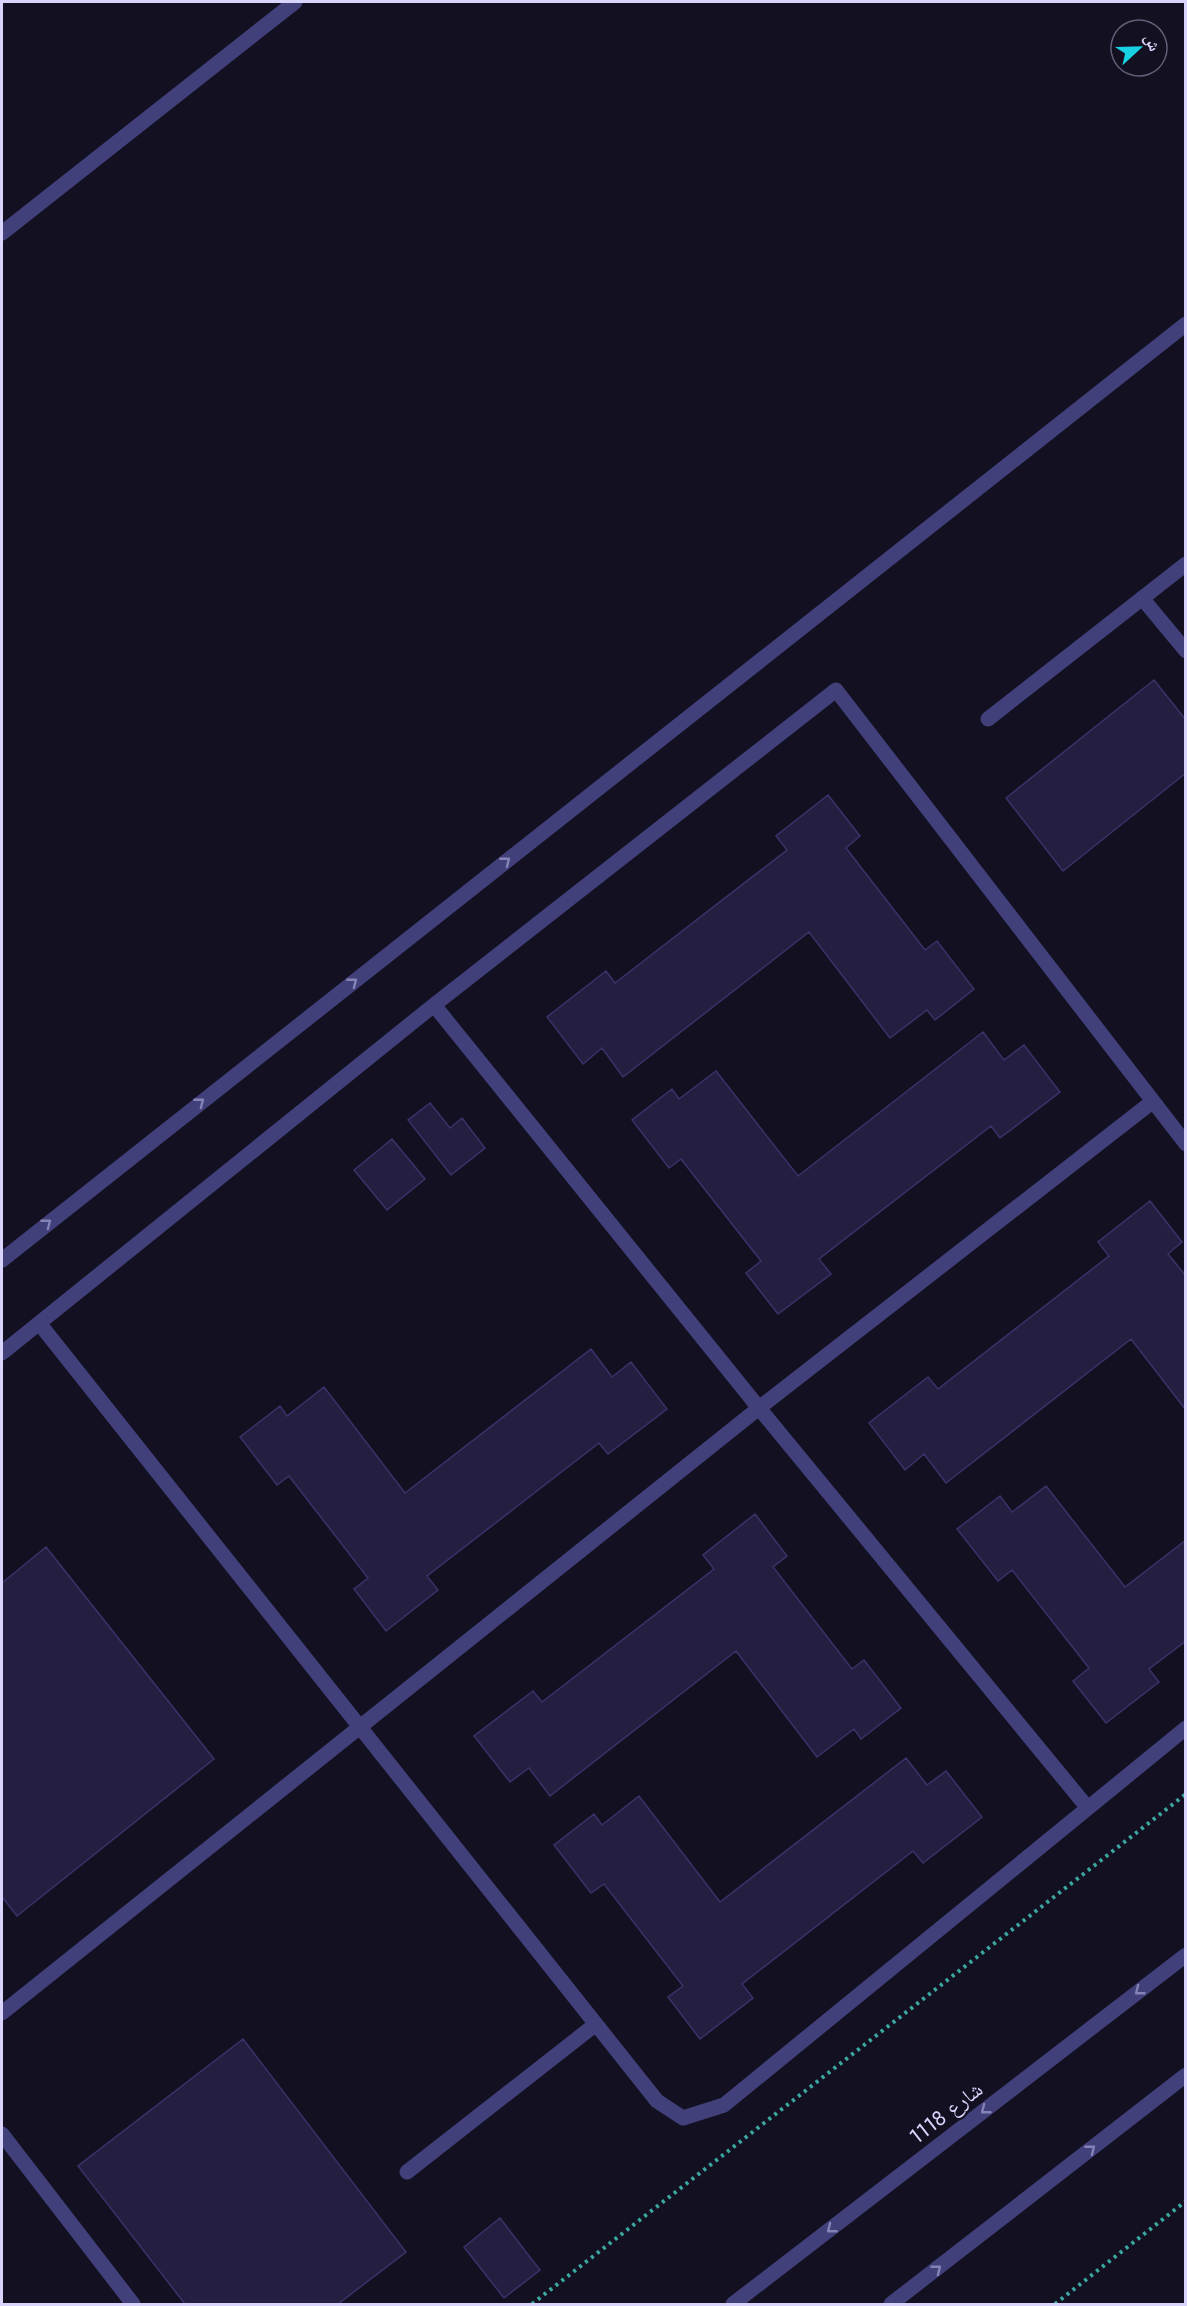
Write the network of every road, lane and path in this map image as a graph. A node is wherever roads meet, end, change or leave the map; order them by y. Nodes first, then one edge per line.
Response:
1 (295, 2) edge
2 (2, 233) edge
3 (1185, 324) edge
4 (1185, 564) edge
5 (1142, 598) junction
6 (1185, 651) edge
7 (988, 720) dead end
8 (434, 1005) junction
9 (1152, 1102) junction
10 (1185, 1144) edge
11 (2, 1260) edge
12 (39, 1323) junction
13 (2, 1353) edge
14 (759, 1408) junction
15 (360, 1726) junction
16 (1185, 1728) edge
17 (1185, 1794) edge
18 (1087, 1807) junction
19 (1185, 1955) edge
20 (2, 2013) edge
21 (596, 2024) junction
22 (1185, 2075) edge
23 (2, 2134) edge
24 (407, 2172) dead end
25 (1185, 2201) edge
26 (133, 2304) edge
27 (532, 2304) edge
28 (733, 2304) edge
29 (891, 2304) edge
30 (1055, 2304) edge

1 - 2 street
11 -> 3 street
4 - 5 street
5 - 6 street
5 - 7 street
8 - 9 street
8 - 12 street
8 - 14 street
9 - 10 street
9 - 14 street
12 - 13 street
12 - 15 street
14 - 15 street
14 - 18 street
15 - 20 street
15 - 21 street
16 - 18 street
17 - 27 path
18 - 21 street
19 -> 28 street, شارع 1118
21 - 24 street
29 -> 22 street
23 - 26 street
25 - 30 path

